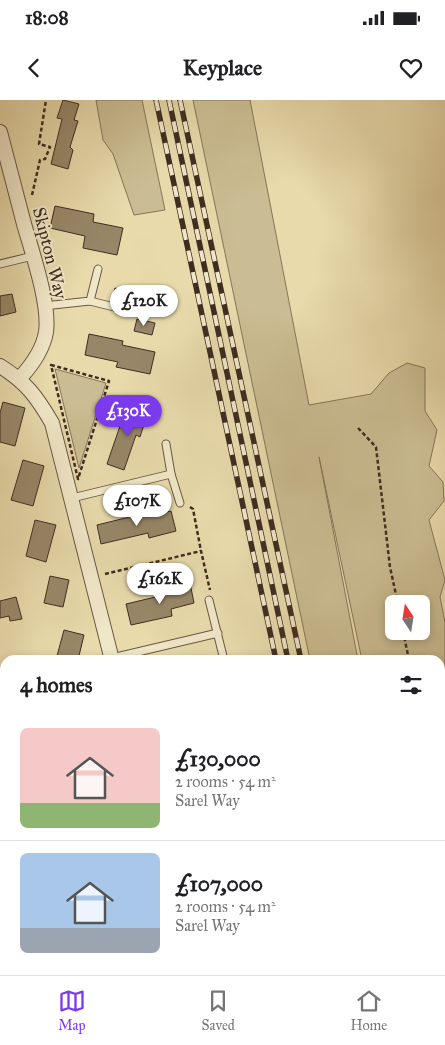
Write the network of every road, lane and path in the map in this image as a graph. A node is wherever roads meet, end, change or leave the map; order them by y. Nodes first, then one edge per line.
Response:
1 (46, 100) edge
2 (0, 132) edge
3 (19, 205) junction
4 (33, 256) junction
5 (0, 264) edge
6 (98, 269) dead end
7 (90, 301) junction
8 (44, 306) junction
9 (138, 313) dead end
10 (0, 366) edge
11 (20, 378) junction
12 (109, 381) joint
13 (358, 428) dead end
14 (166, 444) dead end
15 (171, 474) junction
16 (72, 498) junction
17 (180, 503) joint
18 (202, 551) junction
19 (92, 578) junction
20 (396, 595) edge
21 (209, 600) joint
22 (218, 633) junction
23 (405, 640) edge
24 (111, 655) edge
25 (128, 655) edge
26 (223, 655) edge
27 (408, 655) edge

1 - 3 path
2 - 3 street, Skipton Way
3 - 4 street, Skipton Way
4 - 5 lane
4 - 8 street, Skipton Way
6 - 7 lane
7 - 8 lane
7 - 9 lane
8 - 11 street, Skipton Way
10 - 11 street
11 - 16 street
12 - 12 path
13 - 20 path
14 - 15 lane
15 - 16 lane
15 - 17 lane
16 - 19 street
17 - 18 path
18 - 19 path
18 - 21 path
19 - 24 street
21 - 22 lane
22 - 25 lane
22 - 26 lane
23 - 27 path

